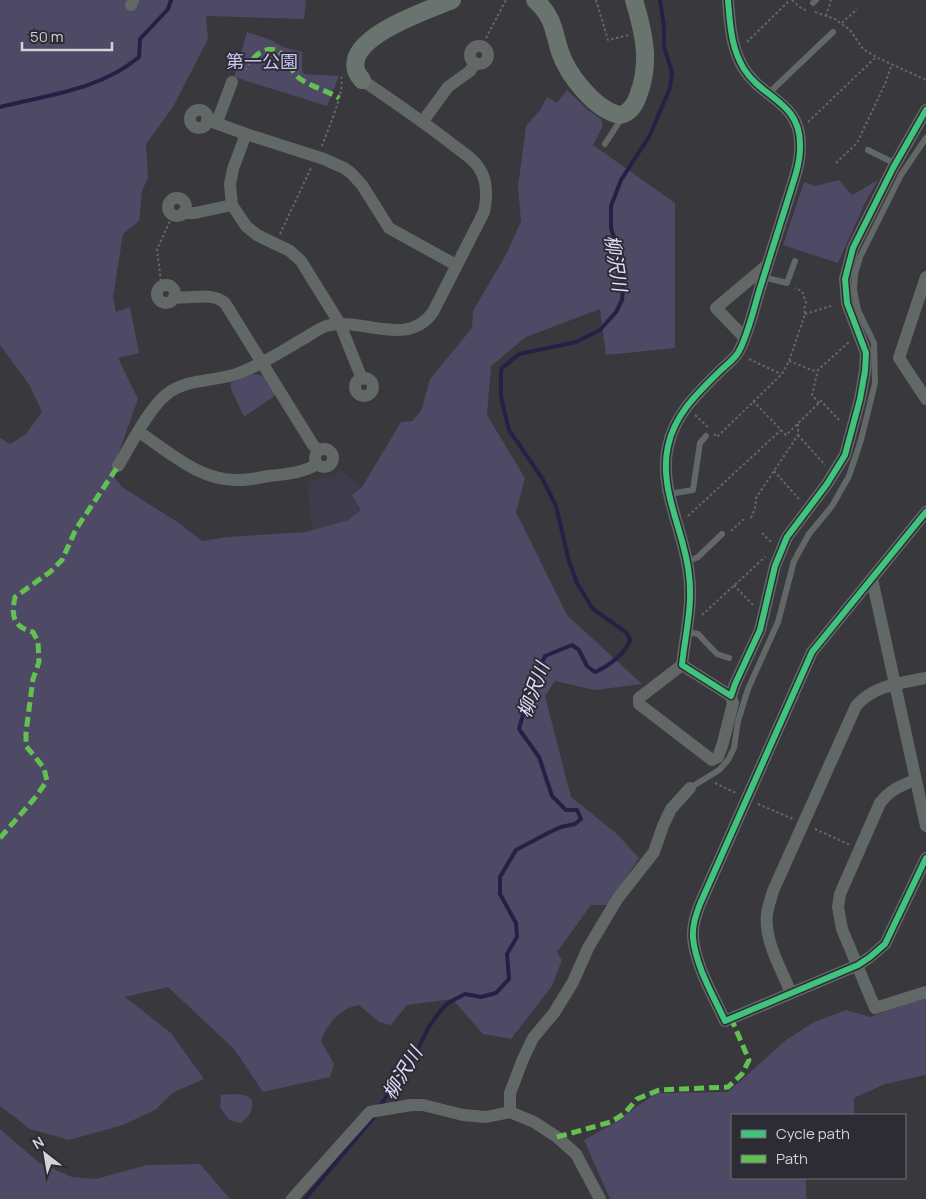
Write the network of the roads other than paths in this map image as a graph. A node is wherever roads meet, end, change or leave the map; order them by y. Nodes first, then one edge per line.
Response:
1 (452, 0) edge
2 (535, 0) edge
3 (634, 0) edge
4 (728, 0) edge
5 (833, 32) dead end
6 (475, 63) dead end
7 (362, 80) joint
8 (232, 82) dead end
9 (769, 94) junction
10 (926, 110) edge
11 (624, 115) junction
12 (423, 121) junction
13 (246, 134) junction
14 (926, 138) edge
15 (605, 144) dead end
16 (868, 150) dead end
17 (896, 164) junction
18 (232, 205) junction
19 (183, 213) dead end
20 (856, 252) junction
21 (795, 261) dead end
22 (456, 265) junction
23 (765, 271) junction
24 (926, 277) edge
25 (174, 297) dead end
26 (340, 324) junction
27 (744, 337) junction
28 (262, 362) junction
29 (362, 379) dead end
30 (926, 399) edge
31 (139, 432) junction
32 (706, 436) dead end
33 (118, 466) dead end
34 (669, 494) junction
35 (926, 512) edge
36 (722, 534) road end
37 (687, 562) junction
38 (872, 579) junction
39 (686, 632) junction
40 (729, 658) dead end
41 (682, 665) junction
42 (926, 678) edge
43 (896, 684) junction
44 (731, 696) junction
45 (915, 780) junction
46 (690, 788) joint
47 (926, 826) edge
48 (926, 858) edge
49 (858, 965) junction
50 (791, 992) junction
51 (926, 992) edge
52 (510, 1112) junction
53 (292, 1199) edge
54 (600, 1199) edge

1 - 7 street
2 - 11 street
3 - 11 street
4 - 9 street
5 - 9 lane
6 - 12 street
7 - 12 street
8 - 13 street
9 - 23 street
10 - 17 street
11 - 15 lane
12 - 22 street
13 - 18 street
13 - 22 street
14 - 20 lane
16 - 17 lane
17 - 20 street
18 - 19 street
18 - 26 street
20 - 44 street
20 - 46 lane
21 - 23 lane
22 - 26 street
23 - 27 street
23 - 27 street
24 - 30 street
25 - 28 street
26 - 28 street
26 - 29 street
27 - 34 street
28 - 31 street
28 - 31 street
31 - 33 street
32 - 34 lane
34 - 37 street
35 - 38 street
36 - 37 lane
37 - 39 street
38 - 43 street
38 - 50 street
39 - 40 lane
39 - 41 street
41 - 44 street
41 - 44 street
42 - 43 street
43 - 45 street
43 - 50 street
45 - 47 street
45 - 49 street
46 - 52 street
48 - 49 street
49 - 50 street
49 - 51 street
52 - 53 street
52 - 54 street

